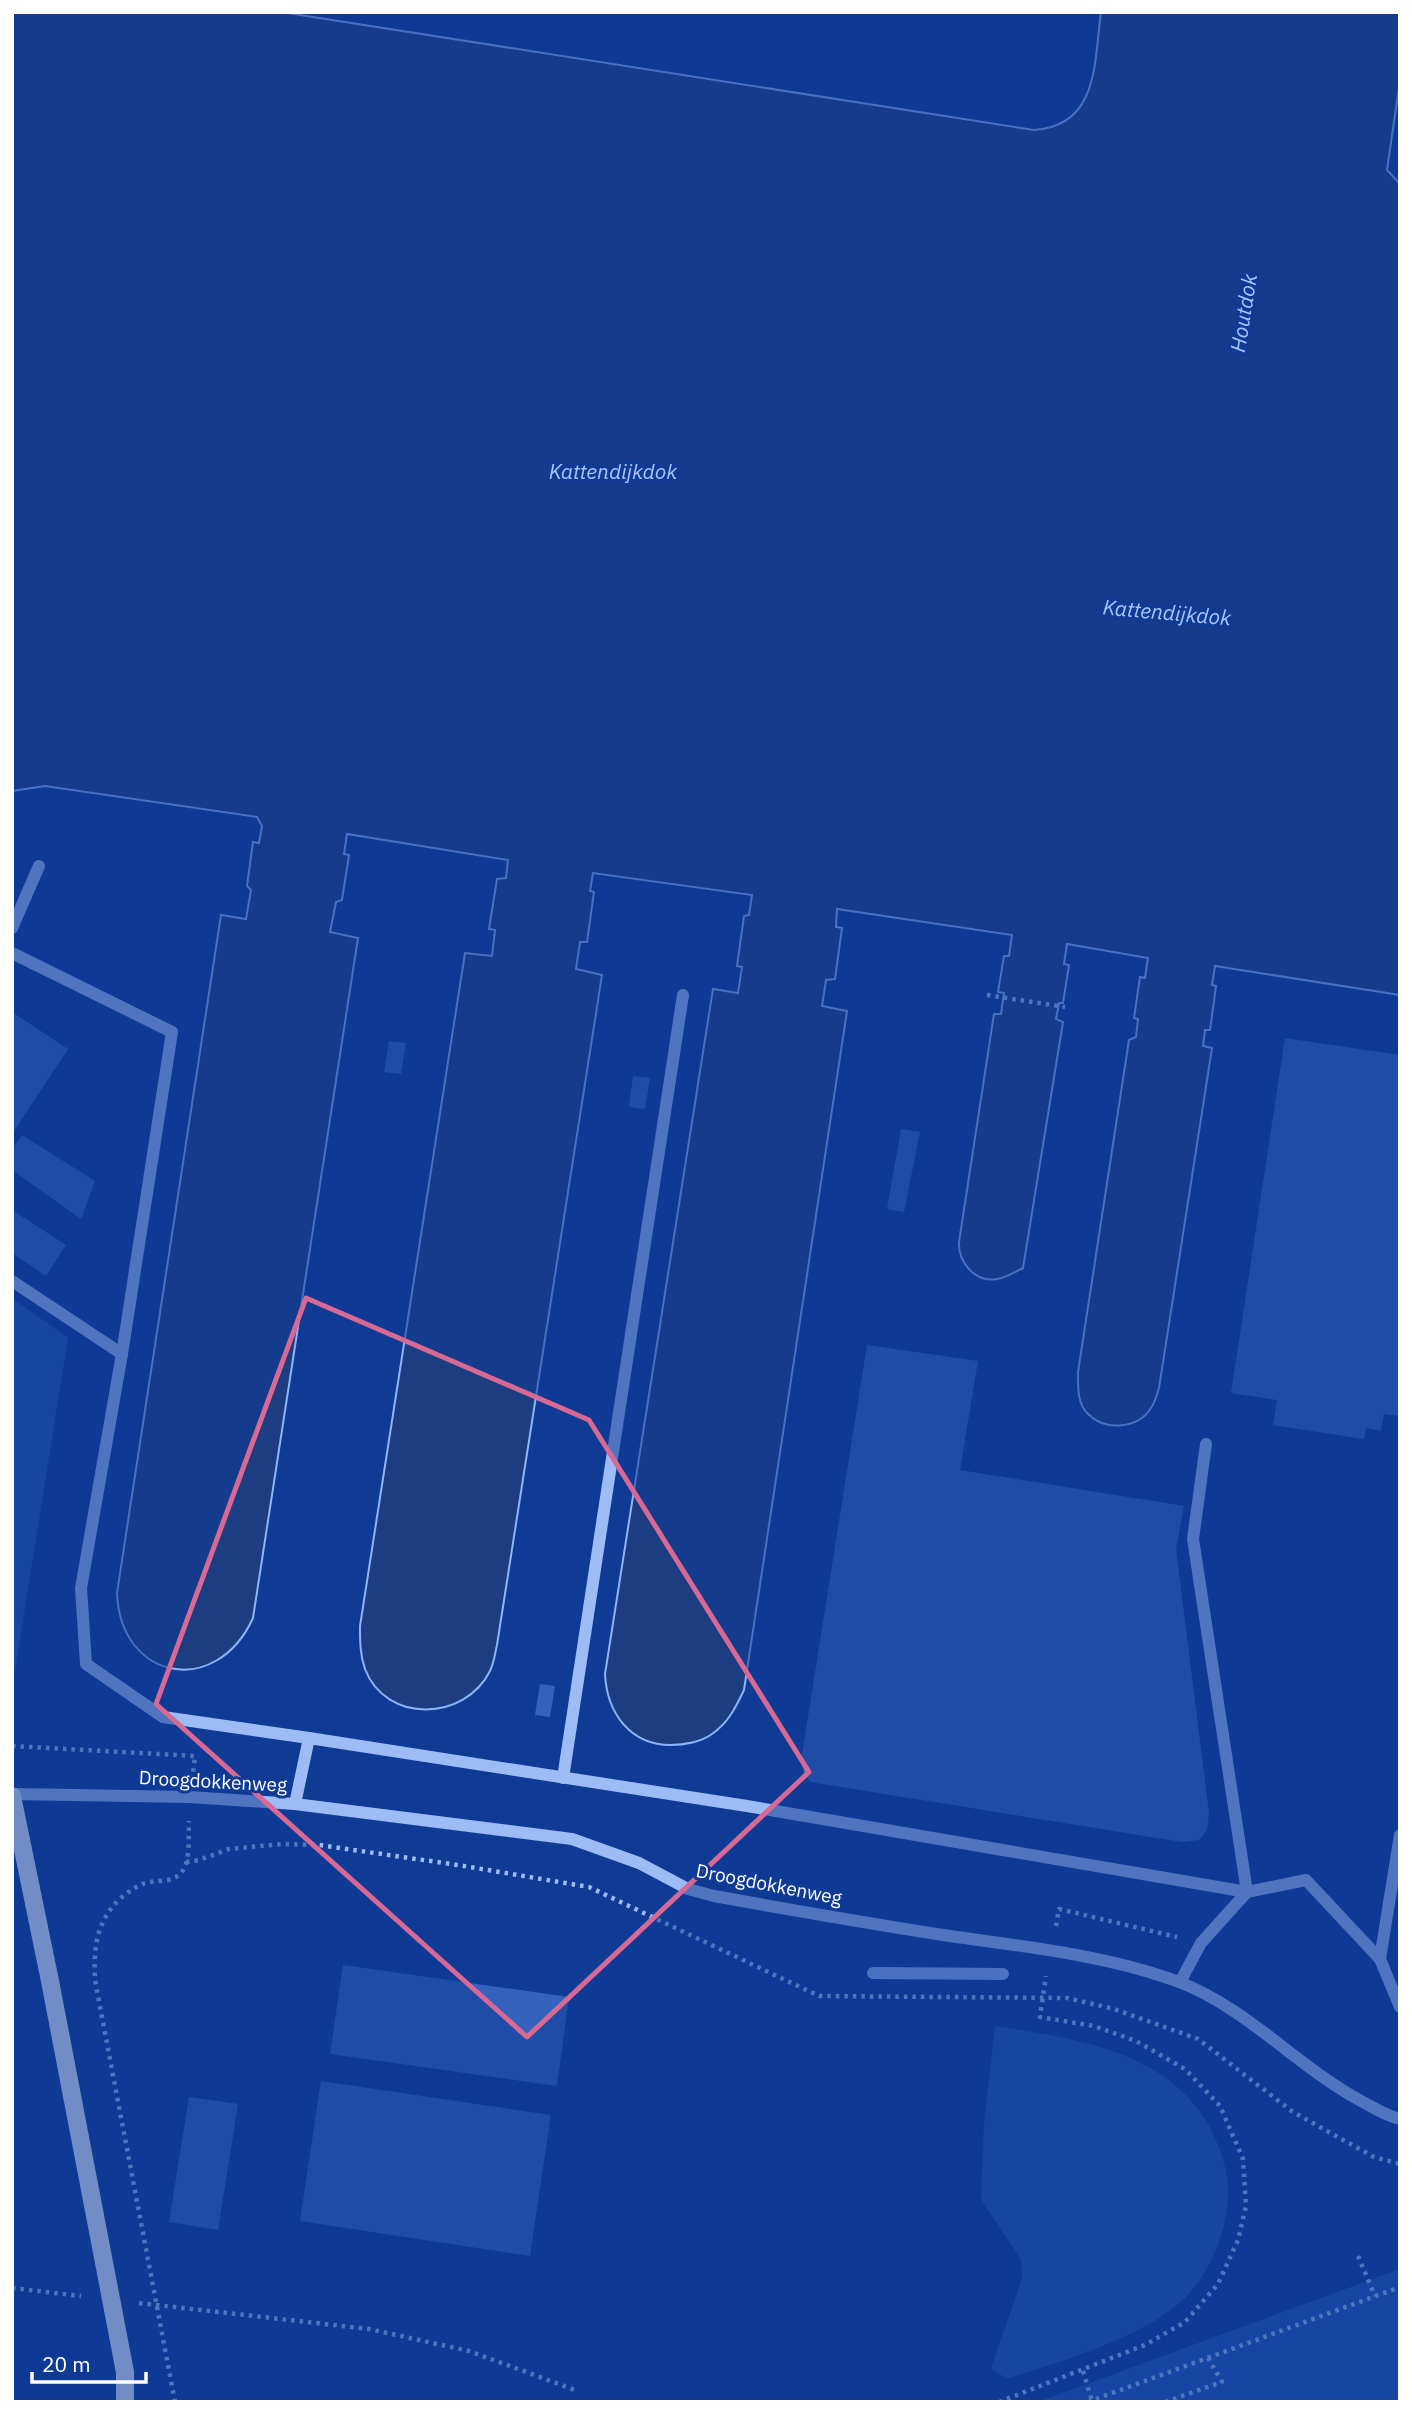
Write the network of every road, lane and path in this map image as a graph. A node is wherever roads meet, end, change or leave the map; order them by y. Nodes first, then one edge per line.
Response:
1 (38, 866) dead end
2 (12, 928) edge
3 (12, 953) edge
4 (683, 995) dead end
5 (988, 995) dead end
6 (1065, 1007) dead end
7 (12, 1281) edge
8 (122, 1354) junction
9 (1206, 1444) dead end
10 (309, 1738) junction
11 (12, 1746) edge
12 (195, 1756) dead end
13 (563, 1778) junction
14 (12, 1795) edge
15 (295, 1804) junction
16 (1400, 1835) edge
17 (1247, 1892) junction
18 (1380, 1959) junction
19 (1180, 1982) junction
20 (1042, 1998) junction
21 (1400, 2007) edge
22 (1400, 2119) edge
23 (1400, 2164) edge
24 (1358, 2256) dead end
25 (1400, 2287) edge
26 (1376, 2296) junction
27 (240, 2314) dead end
28 (1208, 2358) junction
29 (1083, 2371) junction
30 (575, 2390) dead end
31 (1091, 2401) edge
32 (125, 2402) edge
33 (175, 2402) edge
34 (999, 2402) edge
35 (1165, 2402) edge

1 - 2 street
3 - 8 street
4 - 13 street
5 - 6 path
7 - 8 street
8 - 10 street
9 - 17 street
10 - 13 street
10 - 15 street
11 - 12 path
13 - 17 street
14 - 15 street, Droogdokkenweg
14 - 32 main road
15 - 19 street, Droogdokkenweg
16 - 18 street
17 - 18 street
17 - 19 street
18 - 21 street
19 - 22 street, Droogdokkenweg
20 - 23 path
20 - 29 path
20 - 33 path
24 - 26 path
25 - 26 path
26 - 28 path
27 - 30 path
28 - 31 path
28 - 35 path
29 - 31 path
29 - 34 path

